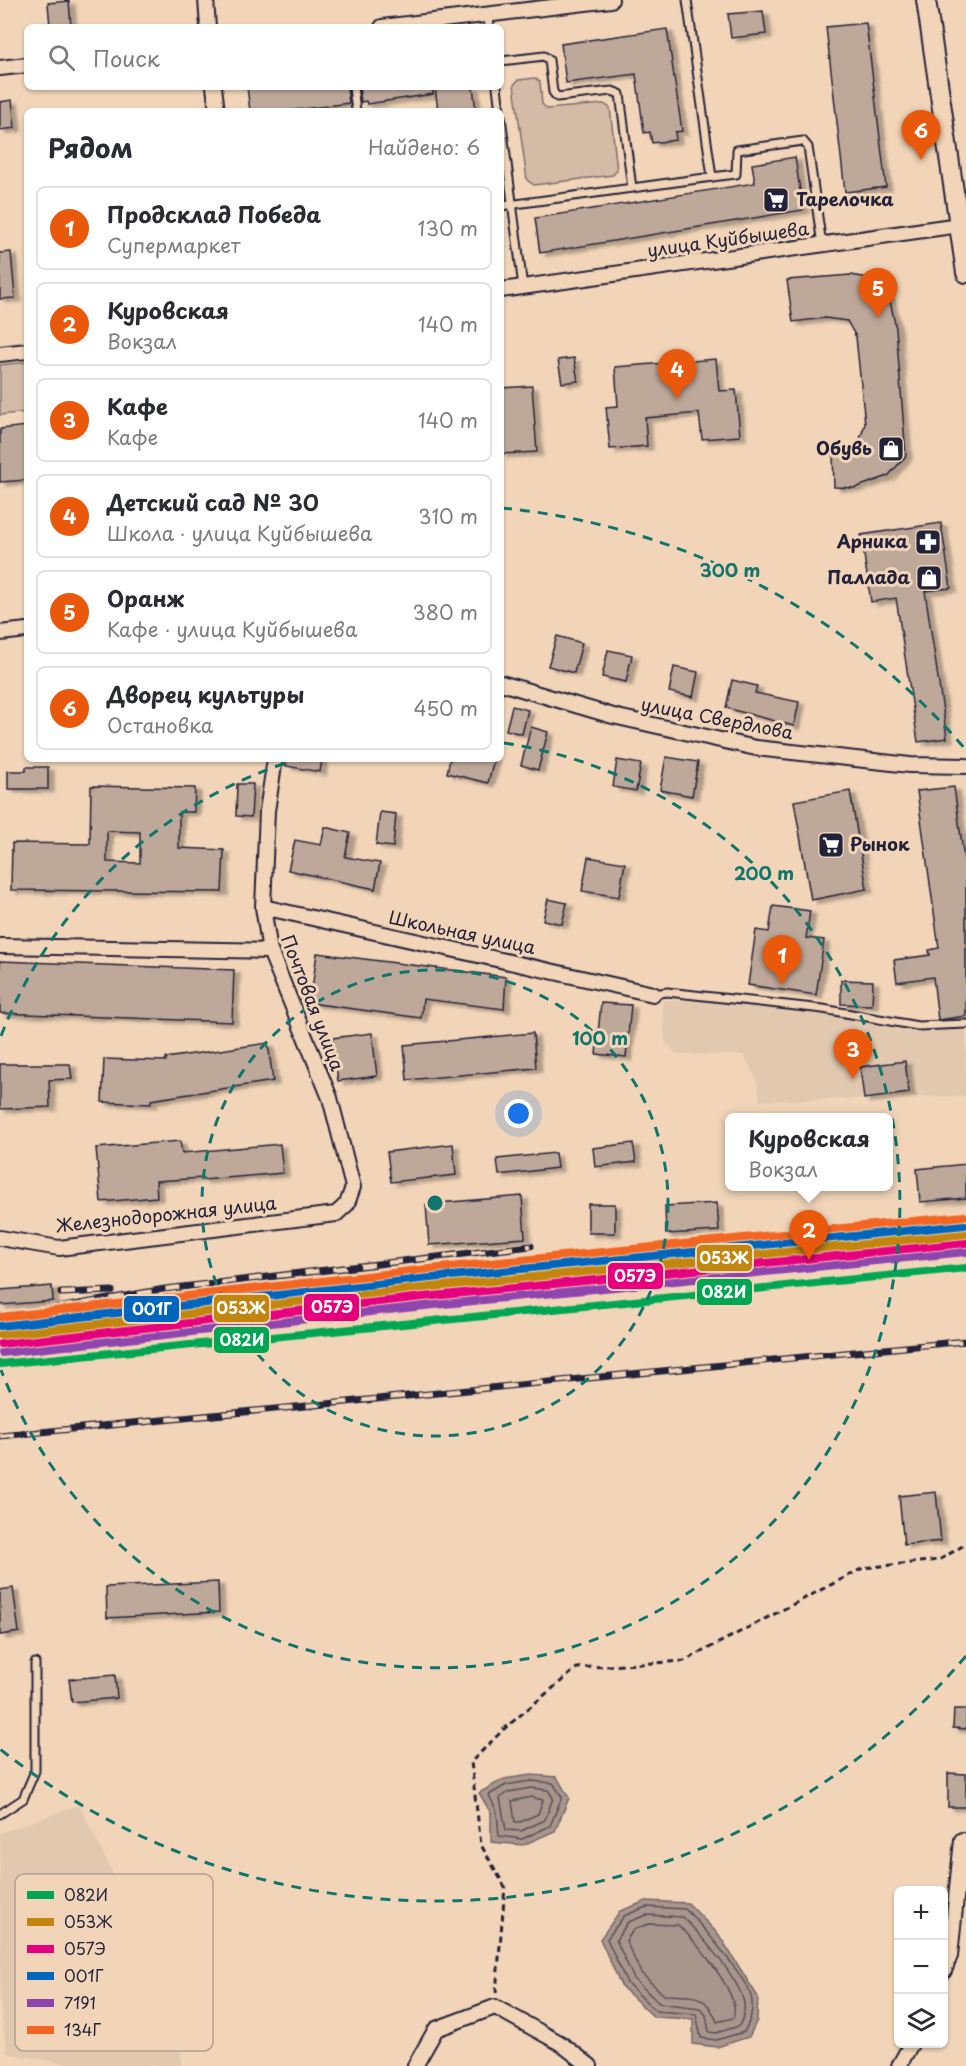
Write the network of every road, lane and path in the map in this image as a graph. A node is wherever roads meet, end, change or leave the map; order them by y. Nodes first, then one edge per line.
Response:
1 (206, 0) edge
2 (611, 0) edge
3 (687, 0) edge
4 (926, 0) edge
5 (489, 22) edge
6 (208, 24) edge
7 (446, 24) edge
8 (504, 60) edge
9 (24, 65) edge
10 (0, 68) edge
11 (214, 90) edge
12 (353, 90) edge
13 (497, 90) edge
14 (217, 108) edge
15 (356, 108) edge
16 (500, 108) edge
17 (504, 141) edge
18 (712, 177) junction
19 (632, 188) junction
20 (512, 205) junction
21 (504, 206) edge
22 (959, 225) junction
23 (822, 245) junction
24 (966, 273) edge
25 (523, 287) junction
26 (504, 290) edge
27 (24, 351) edge
28 (0, 354) edge
29 (24, 630) edge
30 (0, 633) edge
31 (504, 684) edge
32 (275, 762) edge
33 (966, 766) edge
34 (263, 907) junction
35 (0, 946) edge
36 (270, 951) junction
37 (653, 994) joint
38 (966, 1024) edge
39 (336, 1214) joint
40 (0, 1238) edge
41 (966, 1545) edge
42 (35, 1663) dead end
43 (0, 1814) edge
44 (962, 1840) dead end
45 (948, 1961) edge
46 (495, 2007) junction
47 (908, 2048) edge
48 (415, 2066) edge
49 (590, 2066) edge
50 (899, 2066) edge

1 - 6 street
2 - 5 street
3 - 18 lane
4 - 22 street
5 - 7 street
8 - 19 lane
9 - 10 street
11 - 14 street
12 - 15 lane
13 - 16 lane
17 - 20 lane
18 - 19 lane
18 - 23 lane
19 - 20 lane
20 - 21 lane
20 - 25 lane
22 - 23 street, улица Куйбышева
22 - 24 street
23 - 25 street, улица Куйбышева
25 - 26 street, улица Куйбышева
27 - 28 street
29 - 30 street
31 - 33 street, улица Свердлова
32 - 34 street, Почтовая улица
34 - 36 street, Почтовая улица
34 - 37 street, Школьная улица
35 - 36 street
36 - 39 street, Почтовая улица
37 - 38 lane
39 - 40 street, Железнодорожная улица
41 - 46 path
42 - 43 lane
44 - 45 street
46 - 48 street
46 - 49 street
47 - 50 street

